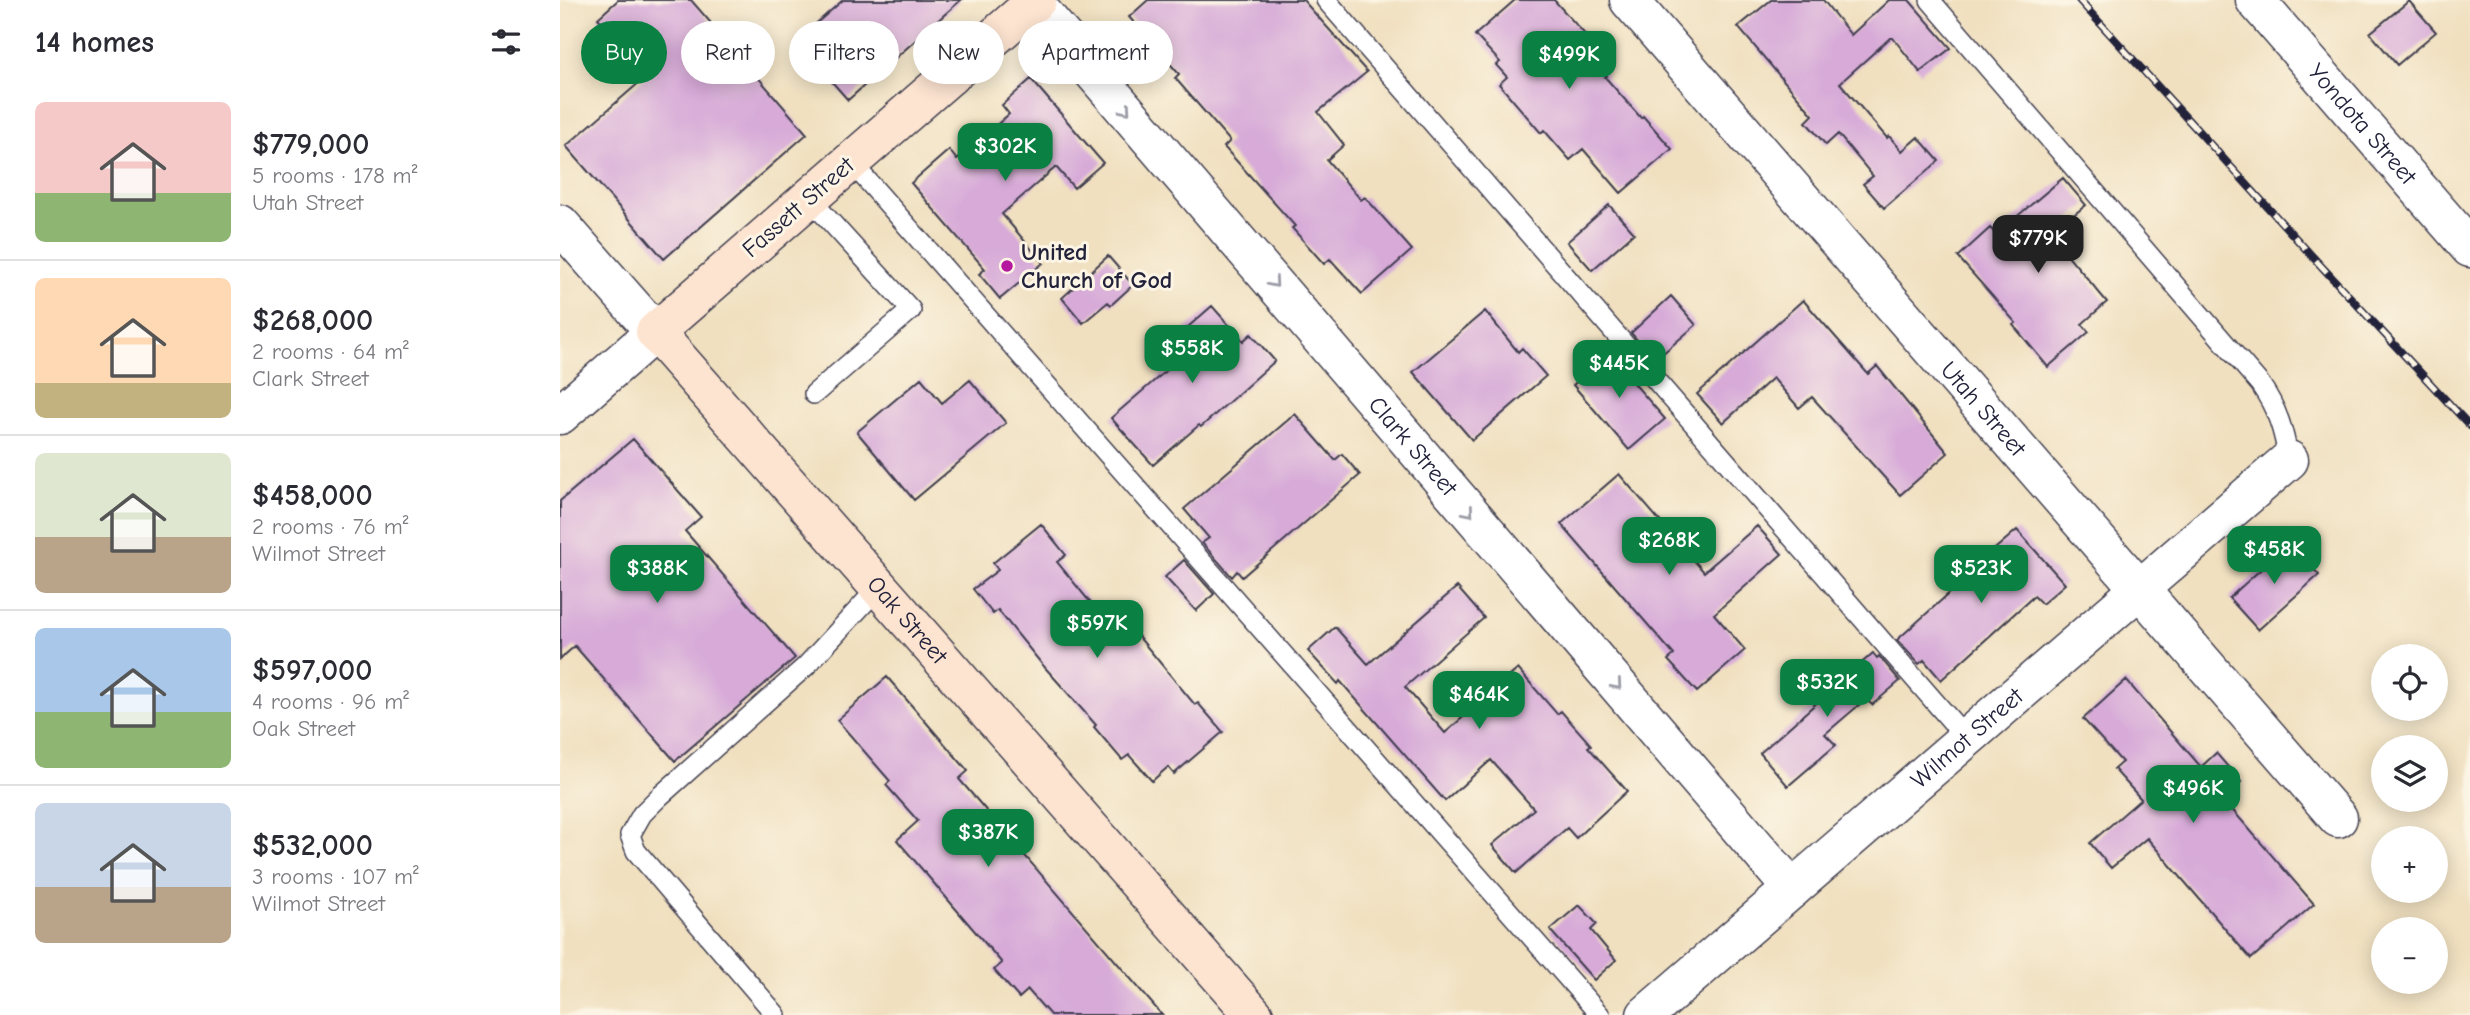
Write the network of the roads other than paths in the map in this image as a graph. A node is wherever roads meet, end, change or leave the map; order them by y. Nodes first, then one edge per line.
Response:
1 (1326, 0) edge
2 (1629, 0) edge
3 (1930, 0) edge
4 (2255, 0) edge
5 (1035, 1) edge
6 (851, 162) junction
7 (808, 197) junction
8 (560, 224) edge
9 (2470, 248) edge
10 (655, 332) junction
11 (814, 394) dead end
12 (560, 415) edge
13 (2288, 460) joint
14 (878, 587) junction
15 (2140, 589) junction
16 (1967, 739) junction
17 (2338, 818) dead end
18 (1792, 889) junction
19 (776, 1015) edge
20 (1254, 1015) edge
21 (1600, 1015) edge
22 (1646, 1015) edge

1 - 16 lane
2 - 15 street, Utah Street
3 - 13 lane
4 - 9 street, Yondota Street
5 - 6 main road, Fassett Street
5 -> 18 street, Clark Street
6 - 7 main road, Fassett Street
6 - 21 lane
7 - 10 main road, Fassett Street
7 - 11 lane
8 - 10 street, Oak Street
10 - 12 street, Fassett Street
10 - 14 main road, Oak Street
13 - 15 street, Wilmot Street
14 - 19 lane
14 - 20 main road, Oak Street
15 - 16 street, Wilmot Street
15 - 17 street, Utah Street
16 - 18 street, Wilmot Street
18 - 22 street, Wilmot Street

